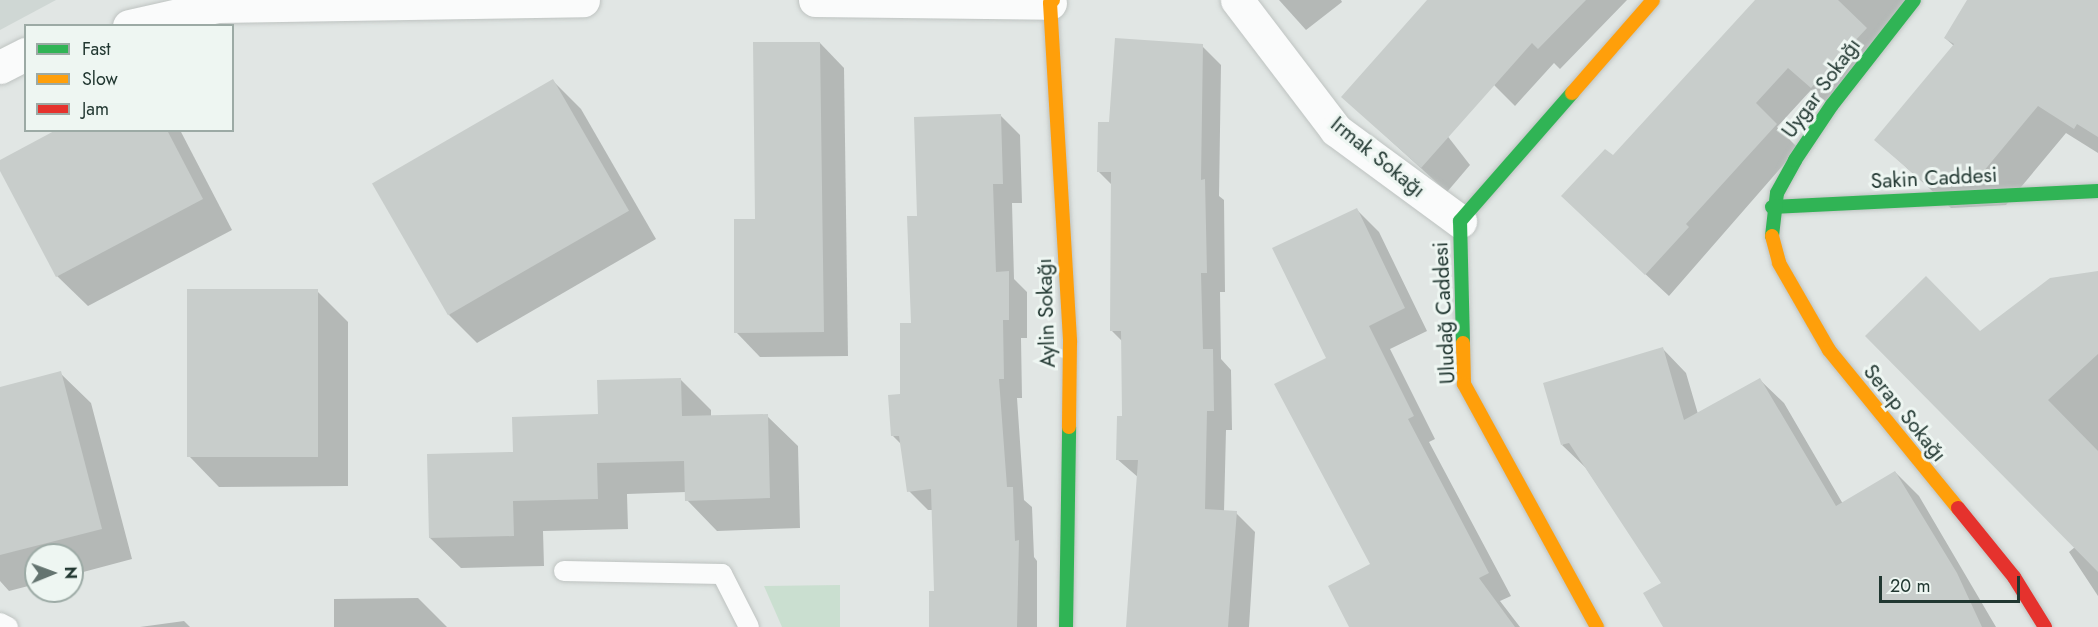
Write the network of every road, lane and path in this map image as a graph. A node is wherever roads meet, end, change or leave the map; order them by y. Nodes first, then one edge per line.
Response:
1 (583, 0) edge
2 (815, 0) edge
3 (1237, 0) edge
4 (1653, 0) edge
5 (1914, 0) edge
6 (1052, 2) edge
7 (138, 24) edge
8 (24, 55) edge
9 (0, 67) edge
10 (2098, 191) edge
11 (1772, 207) junction
12 (1460, 221) junction
13 (564, 571) dead end
14 (0, 623) edge
15 (8, 627) edge
16 (749, 627) edge
17 (1066, 627) edge
18 (1597, 627) edge
19 (2044, 627) edge

1 - 7 street
2 - 6 street
3 - 12 street, Irmak Sokağı
4 - 12 street, Uludağ Caddesi
5 - 11 street, Uygar Sokağı
6 - 17 street, Aylin Sokağı
8 - 9 street
10 - 11 street, Sakin Caddesi
11 - 19 street, Serap Sokağı
12 - 18 street, Uludağ Caddesi
13 - 16 lane
14 - 15 lane

